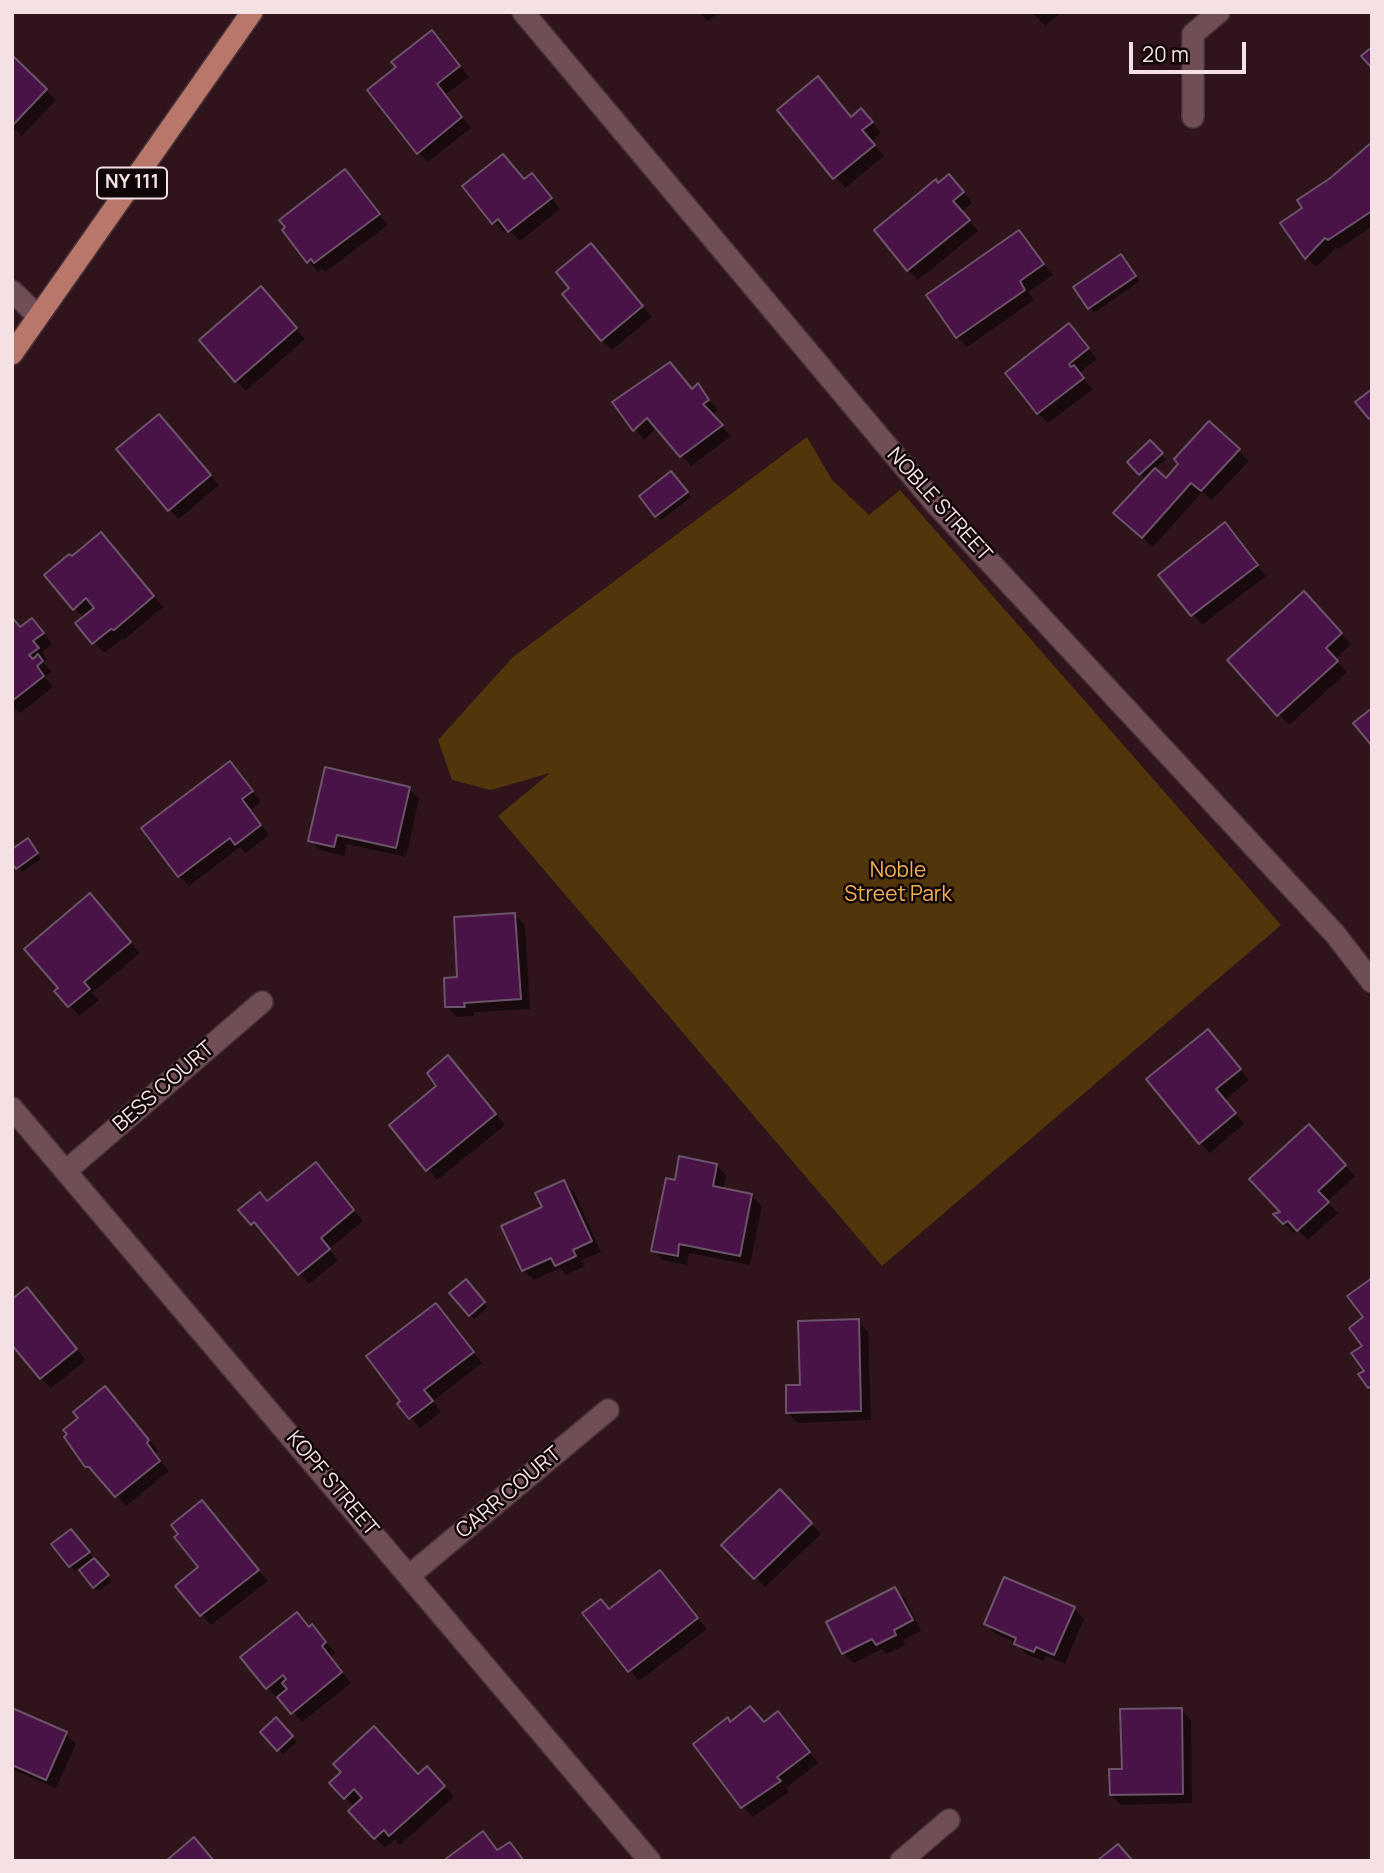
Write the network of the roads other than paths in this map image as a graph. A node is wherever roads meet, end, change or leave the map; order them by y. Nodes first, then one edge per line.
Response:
1 (252, 12) edge
2 (523, 12) edge
3 (1219, 12) edge
4 (1193, 117) dead end
5 (12, 291) edge
6 (38, 316) junction
7 (12, 354) edge
8 (1372, 982) edge
9 (261, 1002) dead end
10 (12, 1108) edge
11 (66, 1171) junction
12 (608, 1410) dead end
13 (410, 1575) junction
14 (949, 1820) dead end
15 (650, 1861) edge
16 (901, 1861) edge

1 - 6 main road, NY 111
2 - 8 street, NOBLE STREET
3 - 4 street
5 - 6 street
6 - 7 main road, NY 111
9 - 11 street, BESS COURT
10 - 11 street, KOPF STREET
11 - 13 street, KOPF STREET
12 - 13 street, CARR COURT
13 - 15 street, KOPF STREET
14 - 16 street

